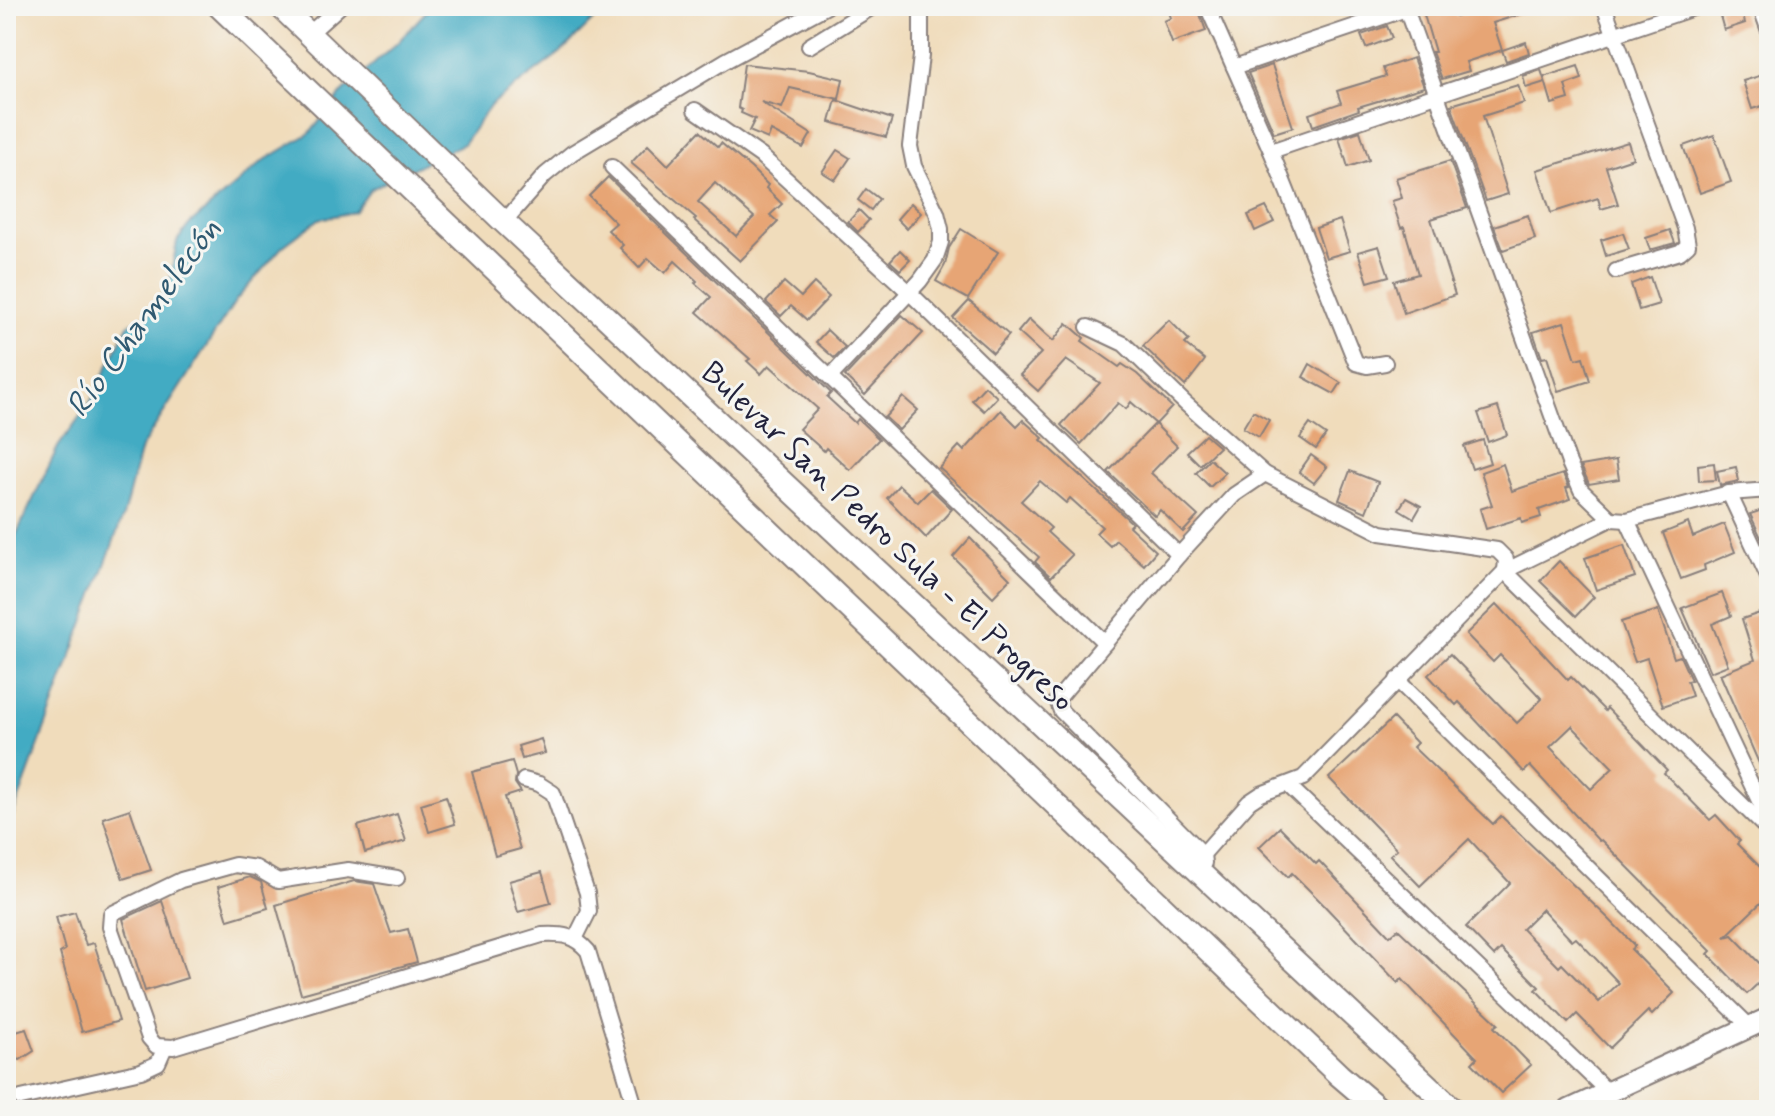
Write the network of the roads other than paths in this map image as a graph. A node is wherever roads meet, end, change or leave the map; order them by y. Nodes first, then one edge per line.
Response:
1 (219, 6) edge
2 (280, 6) edge
3 (340, 6) edge
4 (827, 6) edge
5 (874, 6) edge
6 (921, 6) edge
7 (1207, 6) edge
8 (1604, 6) edge
9 (1699, 6) edge
10 (1760, 6) edge
11 (1408, 7) edge
12 (1769, 31) edge
13 (1614, 35) junction
14 (317, 42) junction
15 (809, 46) dead end
16 (1234, 67) junction
17 (1436, 94) junction
18 (695, 110) dead end
19 (1271, 151) junction
20 (612, 167) dead end
21 (504, 222) junction
22 (1616, 271) dead end
23 (909, 292) junction
24 (1088, 327) dead end
25 (1385, 363) dead end
26 (831, 376) junction
27 (1265, 474) junction
28 (1769, 490) edge
29 (1729, 493) junction
30 (1611, 519) junction
31 (1627, 520) junction
32 (1179, 555) junction
33 (1505, 571) junction
34 (1769, 579) edge
35 (1105, 643) junction
36 (1397, 680) junction
37 (524, 780) dead end
38 (1288, 785) junction
39 (1769, 822) edge
40 (1769, 831) edge
41 (1203, 854) junction
42 (397, 878) dead end
43 (1207, 881) junction
44 (576, 937) junction
45 (1760, 1022) edge
46 (165, 1047) junction
47 (1609, 1093) junction
48 (21, 1098) dead end
49 (636, 1110) edge
50 (1380, 1110) edge
51 (1454, 1110) edge
52 (1569, 1110) edge

1 - 50 main road
2 - 14 main road, Bulevar San Pedro Sula - El Progreso
3 - 14 street
4 - 21 street
5 - 15 street
6 - 23 street
7 - 16 street
8 - 13 street
9 - 13 street
10 - 12 street
11 - 16 street
11 - 17 street
13 - 17 street
13 - 22 street
14 - 21 main road, Bulevar San Pedro Sula - El Progreso
16 - 19 street
17 - 19 street
17 - 30 street
18 - 23 street
19 - 25 street
20 - 26 street
21 - 43 main road, Bulevar San Pedro Sula - El Progreso
23 - 26 street
23 - 32 street
24 - 27 street
26 - 35 street
27 - 32 street
27 - 33 street
28 - 29 street
29 - 31 street
29 - 34 street
30 - 31 street
30 - 33 street
31 - 39 street
32 - 35 street
33 - 36 street
33 - 40 street
35 - 41 street
36 - 38 street
36 - 45 street
37 - 44 street
38 - 41 street
38 - 47 street
41 - 43 street
42 - 46 street
43 - 51 main road, Bulevar San Pedro Sula - El Progreso
44 - 46 street
44 - 49 street
45 - 47 street
46 - 48 street
47 - 52 street

